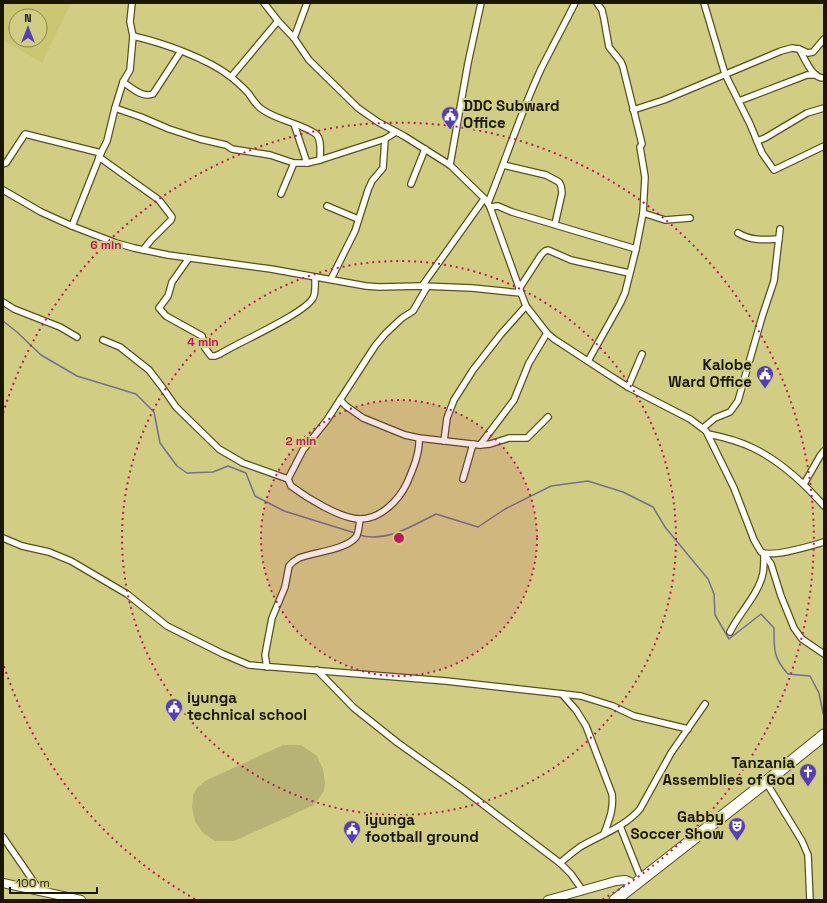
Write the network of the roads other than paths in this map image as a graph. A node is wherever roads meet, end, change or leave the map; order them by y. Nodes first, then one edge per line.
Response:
1 (132, 3) edge
2 (264, 3) edge
3 (307, 3) edge
4 (481, 3) edge
5 (575, 3) edge
6 (597, 3) edge
7 (704, 3) edge
8 (278, 22) junction
9 (133, 36) junction
10 (294, 38) junction
11 (824, 39) edge
12 (799, 49) junction
13 (181, 51) junction
14 (725, 74) junction
15 (816, 75) junction
16 (231, 77) junction
17 (824, 78) edge
18 (123, 82) junction
19 (739, 101) junction
20 (115, 108) junction
21 (824, 108) edge
22 (633, 110) junction
23 (294, 124) junction
24 (396, 132) junction
25 (385, 140) junction
26 (757, 141) junction
27 (824, 146) edge
28 (425, 149) junction
29 (100, 155) junction
30 (320, 160) junction
31 (294, 163) junction
32 (307, 163) junction
33 (3, 164) edge
34 (450, 165) junction
35 (503, 165) junction
36 (411, 184) dead end
37 (3, 190) edge
38 (281, 194) dead end
39 (487, 203) junction
40 (327, 206) dead end
41 (643, 214) junction
42 (690, 218) dead end
43 (358, 219) junction
44 (554, 224) junction
45 (72, 226) junction
46 (780, 229) dead end
47 (738, 233) dead end
48 (779, 239) junction
49 (636, 249) junction
50 (143, 250) junction
51 (189, 258) junction
52 (629, 273) junction
53 (315, 277) junction
54 (331, 279) junction
55 (425, 287) junction
56 (520, 291) junction
57 (3, 302) edge
58 (526, 306) junction
59 (547, 333) junction
60 (77, 337) dead end
61 (103, 340) dead end
62 (642, 354) dead end
63 (588, 361) junction
64 (628, 387) junction
65 (340, 400) junction
66 (548, 417) dead end
67 (704, 428) junction
68 (708, 434) junction
69 (419, 438) junction
70 (444, 441) junction
71 (473, 444) junction
72 (480, 445) junction
73 (824, 451) edge
74 (288, 479) junction
75 (463, 479) dead end
76 (804, 484) junction
77 (824, 506) edge
78 (360, 519) junction
79 (3, 538) edge
80 (824, 542) edge
81 (764, 554) junction
82 (730, 632) dead end
83 (824, 654) edge
84 (267, 667) junction
85 (317, 670) junction
86 (562, 694) junction
87 (705, 704) dead end
88 (688, 729) junction
89 (824, 735) edge
90 (766, 782) junction
91 (620, 826) junction
92 (604, 834) junction
93 (3, 837) edge
94 (560, 863) junction
95 (638, 882) junction
96 (3, 883) edge
97 (40, 891) junction
98 (583, 891) junction
99 (66, 898) edge
100 (81, 900) edge
101 (548, 900) edge
102 (615, 900) edge
103 (810, 900) edge

1 - 9 street
2 - 8 street
3 - 10 street
4 - 34 street
5 - 35 street
6 - 22 street
7 - 14 street
8 - 10 street
8 - 16 street
9 - 13 street
9 - 18 street
10 - 24 street
11 - 12 street
12 - 14 street
12 - 15 street
13 - 16 street
13 - 18 street
14 - 19 street
14 - 22 street
15 - 17 street
15 - 19 street
16 - 23 street
18 - 20 street
19 - 26 street
20 - 29 street
20 - 31 street
21 - 26 street
22 - 41 street
23 - 30 street
23 - 32 street
24 - 25 street
24 - 28 street
25 - 30 street
25 - 43 street
26 - 27 street
28 - 34 street
28 - 36 street
29 - 33 street
29 - 45 street
29 - 50 street
30 - 32 street
31 - 32 street
31 - 38 street
34 - 39 street
35 - 39 street
35 - 44 street
37 - 45 street
39 - 44 street
39 - 55 street
39 - 56 street
40 - 43 street
41 - 42 street
41 - 49 street
43 - 54 street
44 - 49 street
45 - 50 street
46 - 48 street
47 - 48 street
48 - 67 street
49 - 52 street
50 - 51 street
51 - 53 street
51 - 53 street
52 - 56 street
52 - 63 street
53 - 54 street
54 - 55 street
55 - 56 street
55 - 65 street
56 - 58 street
57 - 60 street
58 - 59 street
58 - 70 street
59 - 63 street
59 - 72 street
61 - 74 street
62 - 64 street
63 - 64 street
64 - 67 street
65 - 69 street
65 - 74 street
66 - 72 street
67 - 68 street
68 - 76 street
68 - 81 street
69 - 70 street
69 - 78 street
70 - 71 street
71 - 72 street
71 - 75 street
73 - 76 street
74 - 78 street
76 - 77 street
78 - 84 street
79 - 84 street
80 - 81 street
81 - 82 street
81 - 83 street
84 - 85 street
85 - 86 street
85 - 94 street
86 - 88 street
86 - 92 street
87 - 88 street
88 - 91 street
89 - 90 highway
90 - 95 highway
90 - 103 street
91 - 92 street
91 - 95 street
92 - 94 street
93 - 97 street
94 - 98 street
95 - 98 street
95 - 102 highway
96 - 97 street
97 - 99 street
98 - 101 street
99 - 100 street

